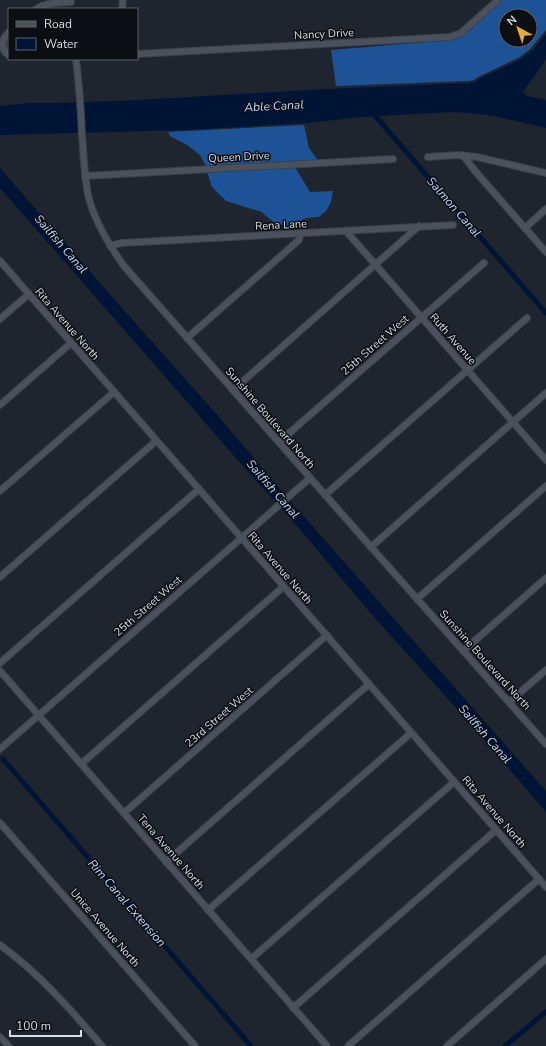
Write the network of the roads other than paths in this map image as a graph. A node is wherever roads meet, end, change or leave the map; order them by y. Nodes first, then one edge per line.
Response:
1 (498, 0) edge
2 (71, 4) edge
3 (38, 8) edge
4 (8, 33) edge
5 (8, 54) edge
6 (138, 54) edge
7 (76, 60) edge
8 (463, 155) junction
9 (428, 157) dead end
10 (393, 159) dead end
11 (546, 173) edge
12 (85, 176) junction
13 (546, 209) edge
14 (452, 225) dead end
15 (419, 226) junction
16 (524, 228) junction
17 (346, 231) junction
18 (301, 233) junction
19 (110, 246) junction
20 (546, 252) edge
21 (0, 261) edge
22 (484, 264) dead end
23 (376, 265) junction
24 (29, 294) junction
25 (422, 318) junction
26 (527, 318) dead end
27 (0, 319) edge
28 (187, 338) junction
29 (71, 343) junction
30 (467, 370) junction
31 (233, 390) junction
32 (114, 392) junction
33 (546, 393) edge
34 (0, 405) edge
35 (513, 422) junction
36 (156, 441) junction
37 (279, 442) junction
38 (546, 460) edge
39 (310, 478) junction
40 (546, 486) edge
41 (198, 489) junction
42 (0, 491) edge
43 (324, 495) junction
44 (241, 538) junction
45 (371, 547) junction
46 (0, 577) edge
47 (546, 578) edge
48 (284, 587) junction
49 (417, 599) junction
50 (327, 636) junction
51 (463, 651) junction
52 (0, 663) edge
53 (546, 670) edge
54 (0, 671) edge
55 (369, 684) junction
56 (510, 702) junction
57 (38, 716) junction
58 (411, 733) junction
59 (546, 744) edge
60 (0, 749) edge
61 (81, 764) junction
62 (454, 782) junction
63 (124, 813) junction
64 (0, 823) edge
65 (496, 830) junction
66 (166, 862) junction
67 (539, 879) junction
68 (546, 887) edge
69 (208, 910) junction
70 (0, 945) edge
71 (251, 959) junction
72 (546, 959) edge
73 (294, 1008) junction
74 (0, 1037) edge
75 (9, 1046) edge
76 (102, 1046) edge
77 (196, 1046) edge
78 (327, 1046) edge
79 (348, 1046) edge
80 (447, 1046) edge

1 - 6 street, Nancy Drive
2 - 3 street
4 - 5 street
7 - 12 street, Sunshine Boulevard North
8 - 9 street
8 - 11 street
8 - 16 street
10 - 12 street, Queen Drive
12 - 19 street, Sunshine Boulevard North
13 - 16 street
14 - 15 street, Rena Lane
15 - 17 street, Rena Lane
15 - 23 street
16 - 20 street
17 - 18 street, Rena Lane
17 - 23 street, Ruth Avenue
18 - 19 street, Rena Lane
18 - 28 street
19 - 28 street, Sunshine Boulevard North
21 - 24 street, Rita Avenue North
22 - 25 street, 25th Street West
23 - 25 street, Ruth Avenue
23 - 31 street
24 - 27 street
24 - 29 street, Rita Avenue North
25 - 30 street, Ruth Avenue
25 - 37 street, 25th Street West
26 - 30 street
28 - 31 street, Sunshine Boulevard North
29 - 32 street, Rita Avenue North
29 - 34 street
30 - 35 street, Ruth Avenue
30 - 43 street
31 - 37 street, Sunshine Boulevard North
32 - 36 street, Rita Avenue North
32 - 42 street
33 - 35 street
35 - 38 street, Ruth Avenue
35 - 45 street
36 - 41 street, Rita Avenue North
36 - 46 street
37 - 39 street, Sunshine Boulevard North
39 - 43 street, Sunshine Boulevard North
39 - 44 street, 25th Street West
40 - 49 street
41 - 44 street, Rita Avenue North
41 - 52 street
43 - 45 street, Sunshine Boulevard North
44 - 48 street, Rita Avenue North
44 - 57 street, 25th Street West
45 - 49 street, Sunshine Boulevard North
47 - 51 street
48 - 50 street, Rita Avenue North
48 - 61 street
49 - 51 street, Sunshine Boulevard North
50 - 55 street, Rita Avenue North
50 - 63 street, 23rd Street West
51 - 56 street, Sunshine Boulevard North
53 - 56 street
54 - 57 street, Tena Avenue North
55 - 58 street, Rita Avenue North
55 - 66 street
56 - 59 street, Sunshine Boulevard North
57 - 60 street, 25th Street West
57 - 61 street, Tena Avenue North
58 - 62 street, Rita Avenue North
58 - 69 street
61 - 63 street, Tena Avenue North
62 - 65 street, Rita Avenue North
62 - 71 street
63 - 66 street, Tena Avenue North
64 - 77 street, Unice Avenue North
65 - 67 street, Rita Avenue North
65 - 73 street
66 - 69 street, Tena Avenue North
67 - 68 street, Rita Avenue North
67 - 79 street
69 - 71 street, Tena Avenue North
70 - 76 street
71 - 73 street, Tena Avenue North
72 - 80 street
73 - 78 street, Tena Avenue North
74 - 75 street

